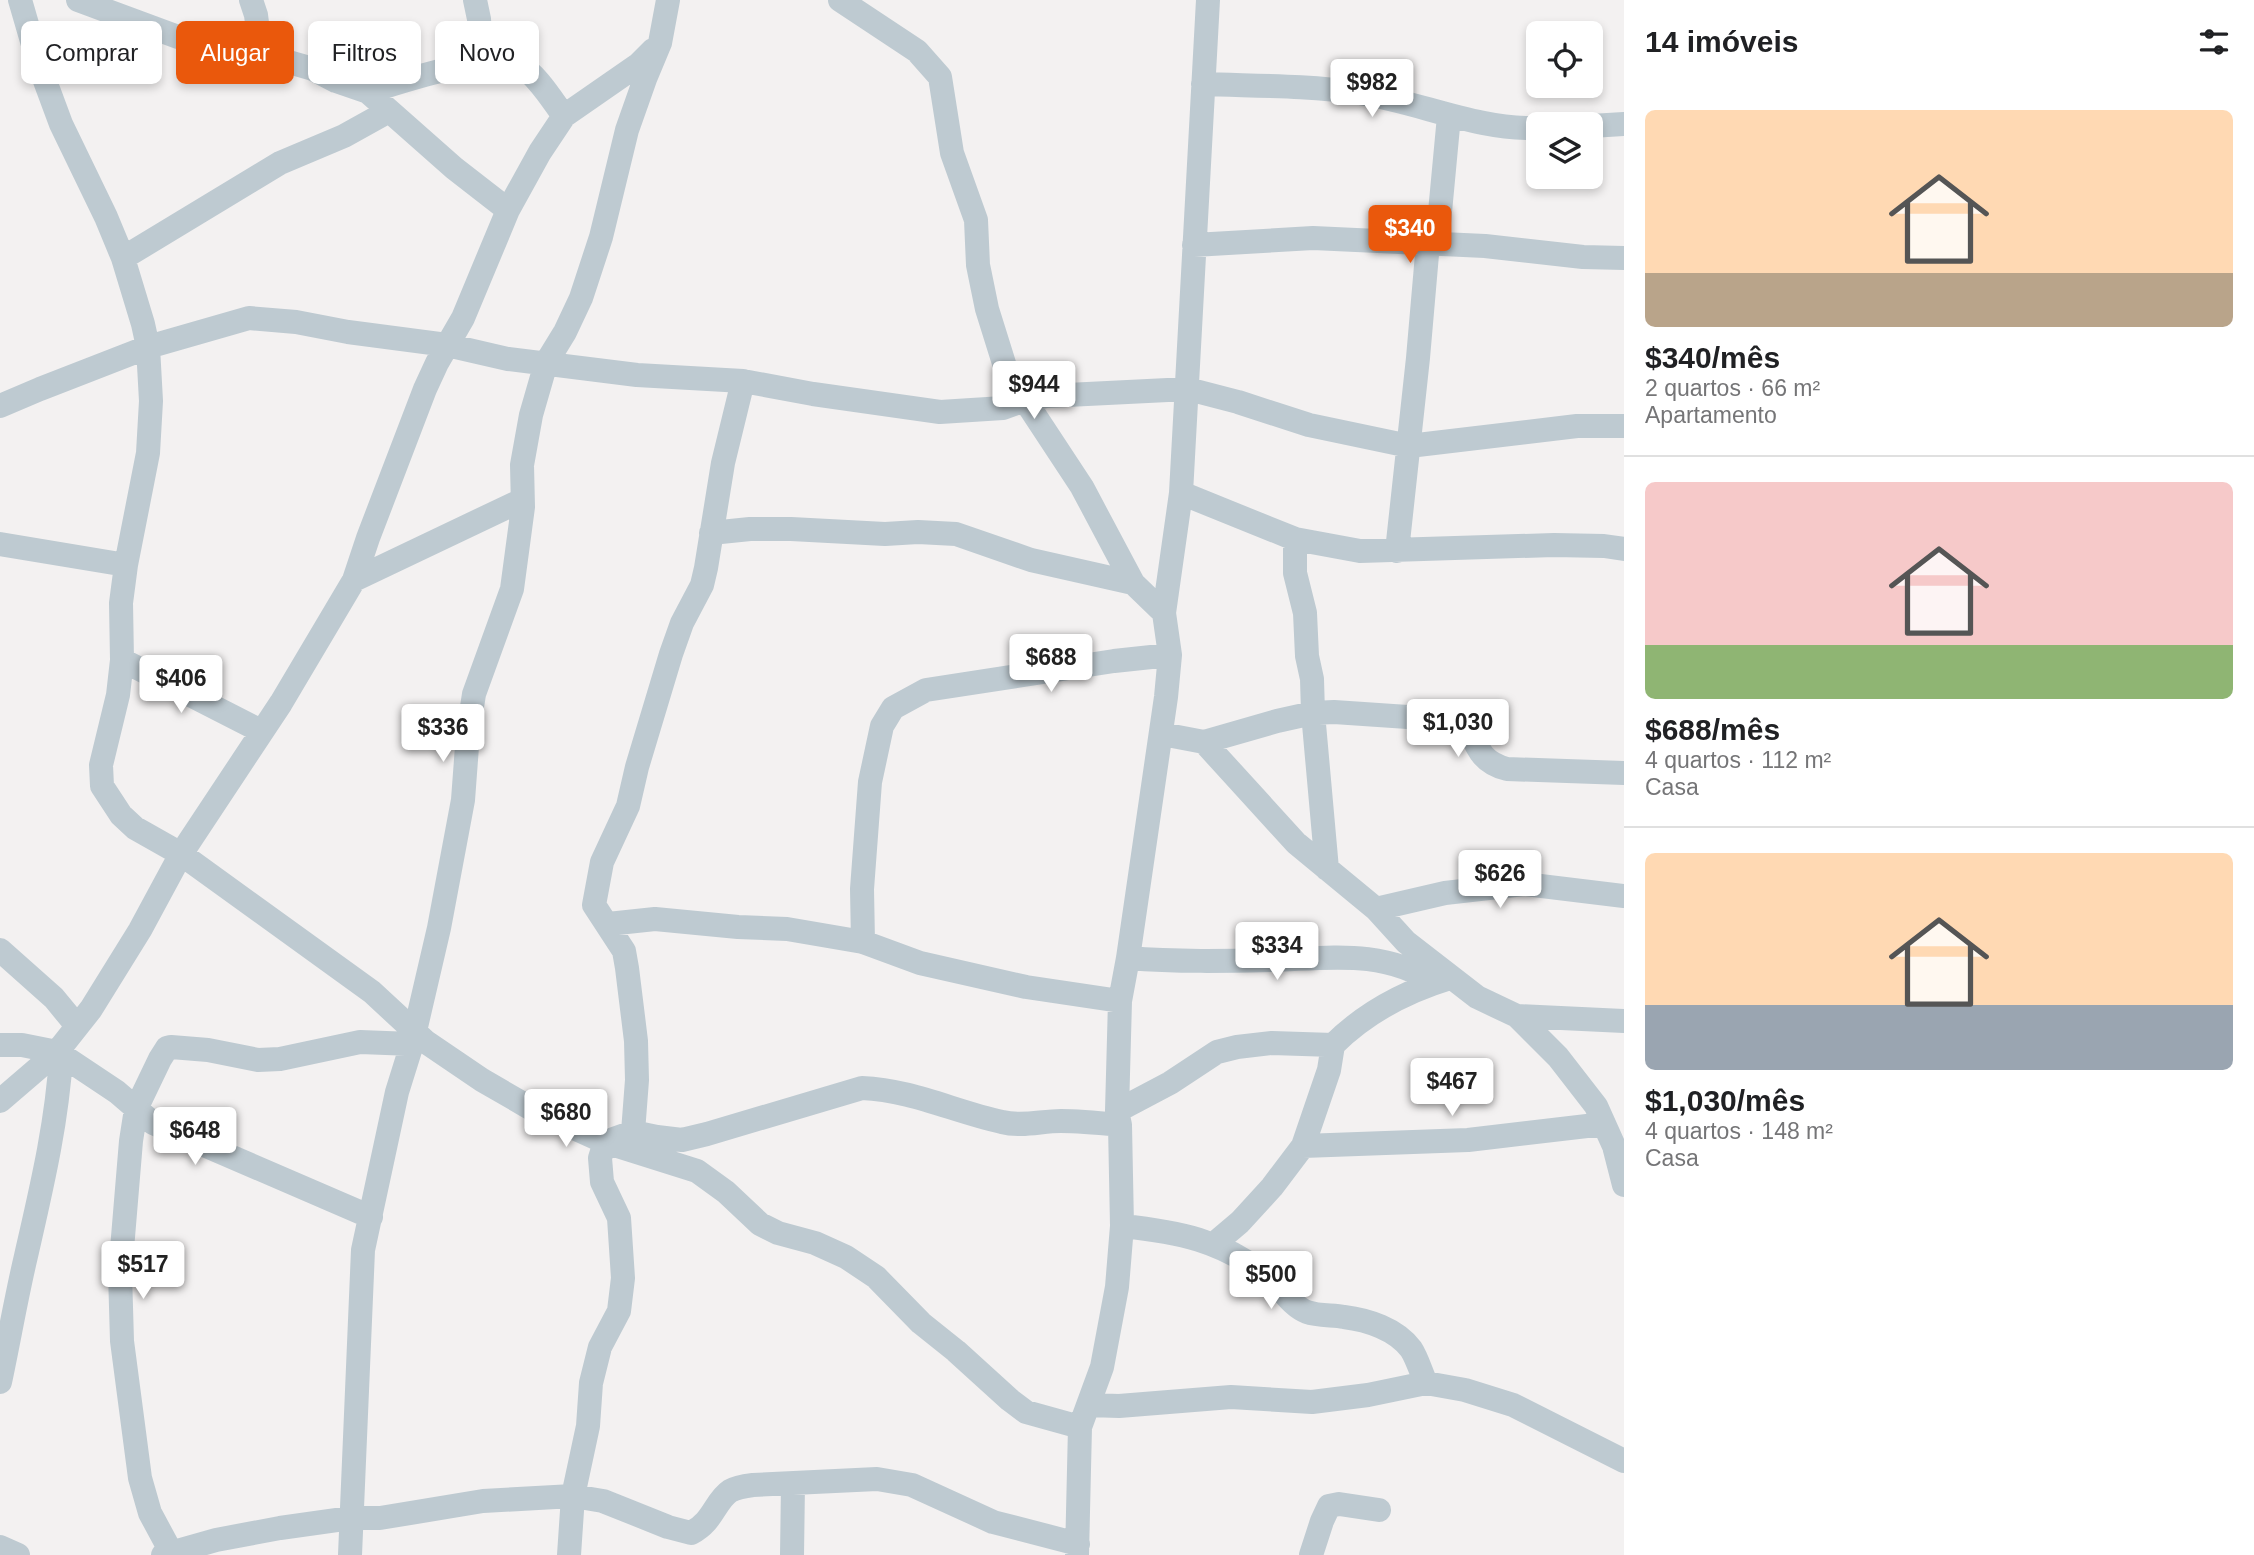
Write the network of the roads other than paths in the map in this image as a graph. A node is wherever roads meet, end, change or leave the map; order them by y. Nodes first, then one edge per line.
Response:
1 (20, 0) edge
2 (78, 0) edge
3 (251, 0) edge
4 (475, 0) edge
5 (668, 0) edge
6 (840, 0) edge
7 (1208, 0) edge
8 (257, 21) edge
9 (479, 21) edge
10 (176, 36) edge
11 (660, 43) junction
12 (294, 64) edge
13 (435, 73) edge
14 (539, 84) edge
15 (1203, 84) junction
16 (368, 92) junction
17 (389, 111) junction
18 (564, 116) junction
19 (1449, 116) junction
20 (1624, 124) edge
21 (1603, 125) edge
22 (1526, 128) edge
23 (508, 210) junction
24 (1432, 243) junction
25 (1194, 245) junction
26 (123, 258) junction
27 (1624, 258) edge
28 (447, 345) junction
29 (148, 347) junction
30 (545, 363) junction
31 (743, 381) junction
32 (1188, 390) junction
33 (1025, 400) junction
34 (0, 407) edge
35 (1624, 426) edge
36 (1409, 446) junction
37 (1181, 493) junction
38 (522, 500) junction
39 (711, 533) junction
40 (1295, 539) junction
41 (0, 544) edge
42 (1624, 549) edge
43 (1397, 551) junction
44 (126, 565) junction
45 (355, 580) junction
46 (1133, 583) junction
47 (1164, 613) junction
48 (1170, 655) junction
49 (122, 660) junction
50 (1313, 713) junction
51 (261, 731) junction
52 (1162, 734) junction
53 (1204, 742) junction
54 (1624, 773) edge
55 (181, 854) junction
56 (1328, 869) junction
57 (1624, 896) edge
58 (1376, 909) junction
59 (608, 924) junction
60 (863, 942) junction
61 (0, 950) edge
62 (1128, 958) junction
63 (1443, 980) junction
64 (1120, 1001) junction
65 (1517, 1016) junction
66 (1624, 1021) edge
67 (77, 1026) junction
68 (413, 1036) junction
69 (0, 1045) edge
70 (1333, 1045) junction
71 (59, 1054) junction
72 (0, 1101) edge
73 (136, 1109) junction
74 (1119, 1118) junction
75 (633, 1132) junction
76 (1614, 1139) edge
77 (605, 1142) junction
78 (1303, 1146) junction
79 (1624, 1185) edge
80 (371, 1217) junction
81 (1122, 1226) junction
82 (1214, 1244) junction
83 (0, 1382) edge
84 (1426, 1383) junction
85 (1085, 1416) junction
86 (1624, 1461) edge
87 (793, 1484) junction
88 (573, 1496) junction
89 (1378, 1510) dead end
90 (351, 1518) junction
91 (0, 1547) edge
92 (1077, 1550) edge
93 (167, 1554) edge
94 (18, 1555) edge
95 (349, 1555) edge
96 (569, 1555) edge
97 (792, 1555) edge
98 (1311, 1555) edge

1 - 26 street
2 - 10 street
3 - 8 street
4 - 9 street
5 - 11 street
6 - 33 street
7 - 15 street
11 - 18 street
11 - 30 street
12 - 16 street
13 - 16 street
14 - 18 street
15 - 19 street
15 - 25 street
16 - 17 street
17 - 23 street
17 - 26 street
18 - 23 street
19 - 22 street
19 - 24 street
20 - 21 street
23 - 28 street
24 - 25 street
24 - 27 street
24 - 36 street
25 - 32 street
26 - 29 street
28 - 29 street
28 - 30 street
28 - 45 street
29 - 34 street
29 - 44 street
30 - 31 street
30 - 38 street
31 - 33 street
31 - 39 street
32 - 33 street
32 - 36 street
32 - 37 street
33 - 46 street
35 - 36 street
36 - 43 street
37 - 40 street
37 - 47 street
38 - 45 street
38 - 68 street
39 - 46 street
39 - 59 street
40 - 43 street
40 - 50 street
41 - 44 street
42 - 43 street
44 - 49 street
45 - 51 street
46 - 47 street
47 - 48 street
48 - 52 street
48 - 60 street
49 - 51 street
49 - 55 street
50 - 53 street
50 - 54 street
50 - 56 street
51 - 55 street
52 - 53 street
52 - 62 street
53 - 56 street
55 - 67 street
55 - 68 street
56 - 58 street
57 - 58 street
58 - 63 street
59 - 60 street
59 - 75 street
60 - 64 street
61 - 67 street
62 - 63 street
62 - 64 street
63 - 65 street
63 - 70 street
64 - 74 street
65 - 66 street
65 - 76 street
67 - 71 street
68 - 73 street
68 - 77 street
68 - 80 street
69 - 71 street
70 - 74 street
70 - 78 street
71 - 72 street
71 - 73 street
71 - 83 street
73 - 80 street
73 - 93 street
74 - 75 street
74 - 81 street
75 - 77 street
76 - 78 street
76 - 79 street
77 - 85 street
77 - 88 street
78 - 82 street
80 - 90 street
81 - 82 street
81 - 85 street
82 - 84 street
84 - 85 street
84 - 86 street
85 - 92 street
87 - 88 street
87 - 92 street
87 - 97 street
88 - 90 street
88 - 96 street
89 - 98 street
90 - 93 street
90 - 95 street
91 - 94 street

